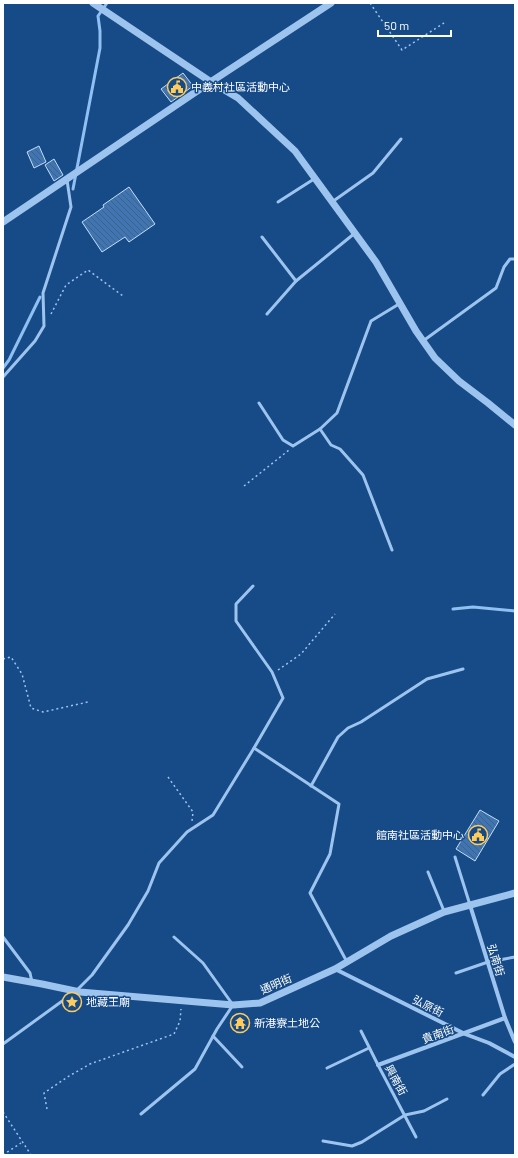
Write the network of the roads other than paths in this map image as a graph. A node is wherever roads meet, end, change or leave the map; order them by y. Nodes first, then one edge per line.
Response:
1 (331, 3) edge
2 (96, 5) edge
3 (211, 82) junction
4 (401, 139) dead end
5 (314, 178) junction
6 (67, 179) junction
7 (278, 202) dead end
8 (332, 202) junction
9 (3, 222) edge
10 (354, 233) junction
11 (262, 237) dead end
12 (515, 258) edge
13 (296, 281) junction
14 (400, 303) junction
15 (267, 314) dead end
16 (423, 341) junction
17 (3, 377) edge
18 (259, 403) dead end
19 (515, 425) edge
20 (320, 429) junction
21 (392, 550) dead end
22 (253, 586) dead end
23 (463, 669) dead end
24 (254, 748) junction
25 (311, 786) junction
26 (455, 857) dead end
27 (428, 872) dead end
28 (515, 893) edge
29 (470, 905) junction
30 (444, 912) junction
31 (174, 936) dead end
32 (3, 937) edge
33 (515, 957) edge
34 (347, 962) junction
35 (488, 962) junction
36 (334, 970) junction
37 (456, 973) dead end
38 (3, 977) edge
39 (32, 982) junction
40 (76, 991) junction
41 (233, 1005) junction
42 (505, 1018) junction
43 (361, 1031) dead end
44 (465, 1034) junction
45 (213, 1036) junction
46 (515, 1042) edge
47 (3, 1044) edge
48 (369, 1048) junction
49 (515, 1057) edge
50 (515, 1064) edge
51 (378, 1065) junction
52 (242, 1067) dead end
53 (327, 1068) dead end
54 (483, 1095) dead end
55 (447, 1099) dead end
56 (141, 1114) dead end
57 (405, 1116) junction
58 (416, 1137) dead end
59 (323, 1141) dead end

1 - 3 street
2 - 3 street
3 - 5 street
3 - 6 street
4 - 8 lane
5 - 7 lane
5 - 8 street
6 - 9 street
6 - 17 lane
8 - 10 street
10 - 13 lane
10 - 14 street
11 - 13 lane
12 - 16 lane
13 - 15 lane
14 - 16 street
14 - 20 lane
16 - 19 street
18 - 20 lane
20 - 21 lane
22 - 24 lane
23 - 25 lane
24 - 25 lane
24 - 40 lane
25 - 34 lane
26 - 29 lane
27 - 30 lane
28 - 29 street, 通明街
29 - 30 street, 通明街
29 - 35 street, 弘南街
30 - 34 street, 通明街
31 - 41 lane
32 - 39 lane
33 - 35 lane
34 - 36 street, 通明街
35 - 37 lane
35 - 42 street, 弘南街
36 - 41 street, 通明街
36 - 44 street, 弘原街
38 - 39 street, 通明街
39 - 40 street, 通明街
40 - 41 street, 通明街
40 - 47 lane
41 - 45 lane
42 - 44 street, 貴南街
42 - 46 street, 弘南街
43 - 48 lane, 興南街
44 - 49 street, 弘原街
44 - 51 street, 貴南街
45 - 52 lane
45 - 56 lane
48 - 51 lane, 興南街
48 - 53 lane
50 - 54 lane
51 - 57 lane, 興南街
55 - 57 lane
57 - 58 lane, 興南街
57 - 59 lane

